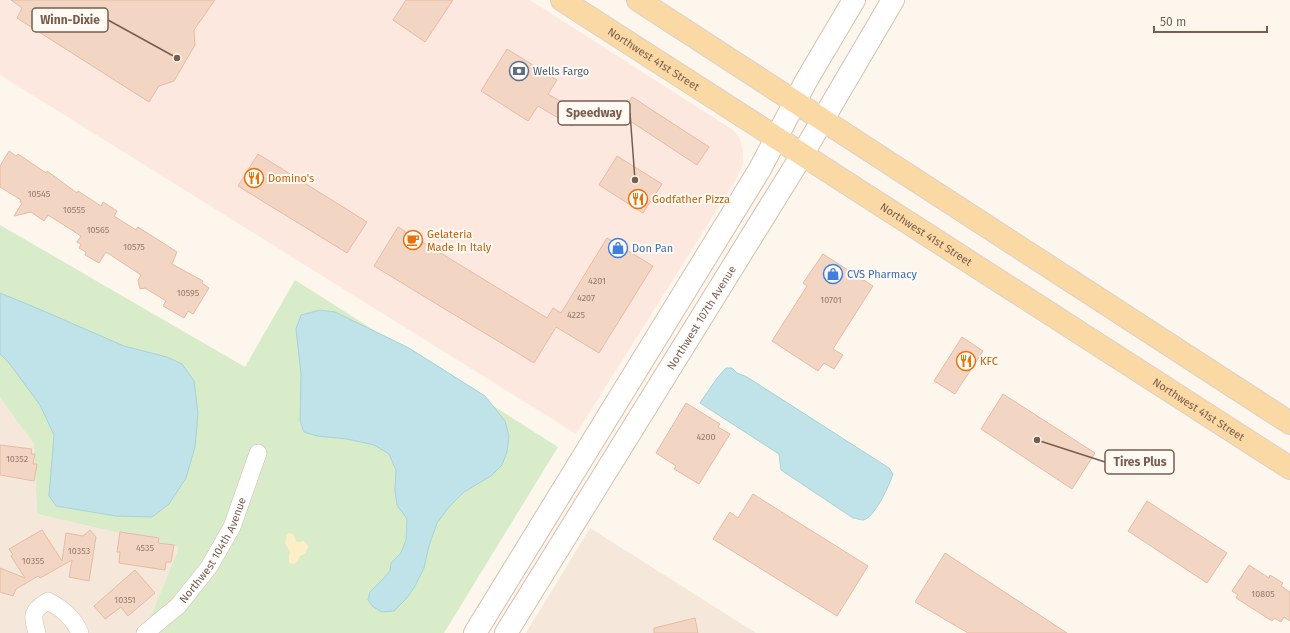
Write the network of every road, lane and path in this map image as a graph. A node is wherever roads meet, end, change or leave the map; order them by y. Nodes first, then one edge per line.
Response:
1 (562, 0) edge
2 (638, 0) edge
3 (854, 0) edge
4 (893, 0) edge
5 (795, 102) junction
6 (822, 120) junction
7 (776, 138) junction
8 (802, 155) junction
9 (1290, 423) edge
10 (258, 453) dead end
11 (1290, 468) edge
12 (37, 633) edge
13 (80, 633) edge
14 (146, 633) edge
15 (475, 633) edge
16 (506, 633) edge

1 - 7 main road, Northwest 41st Street
2 - 5 main road
3 - 5 main road
4 - 6 main road, Northwest 107th Avenue
5 - 6 main road
5 - 7 main road
6 - 8 main road, Northwest 107th Avenue
6 - 9 main road
7 - 8 main road, Northwest 41st Street
7 - 15 main road
8 - 11 main road, Northwest 41st Street
8 - 16 main road, Northwest 107th Avenue
10 - 14 street, Northwest 104th Avenue
12 - 13 street

